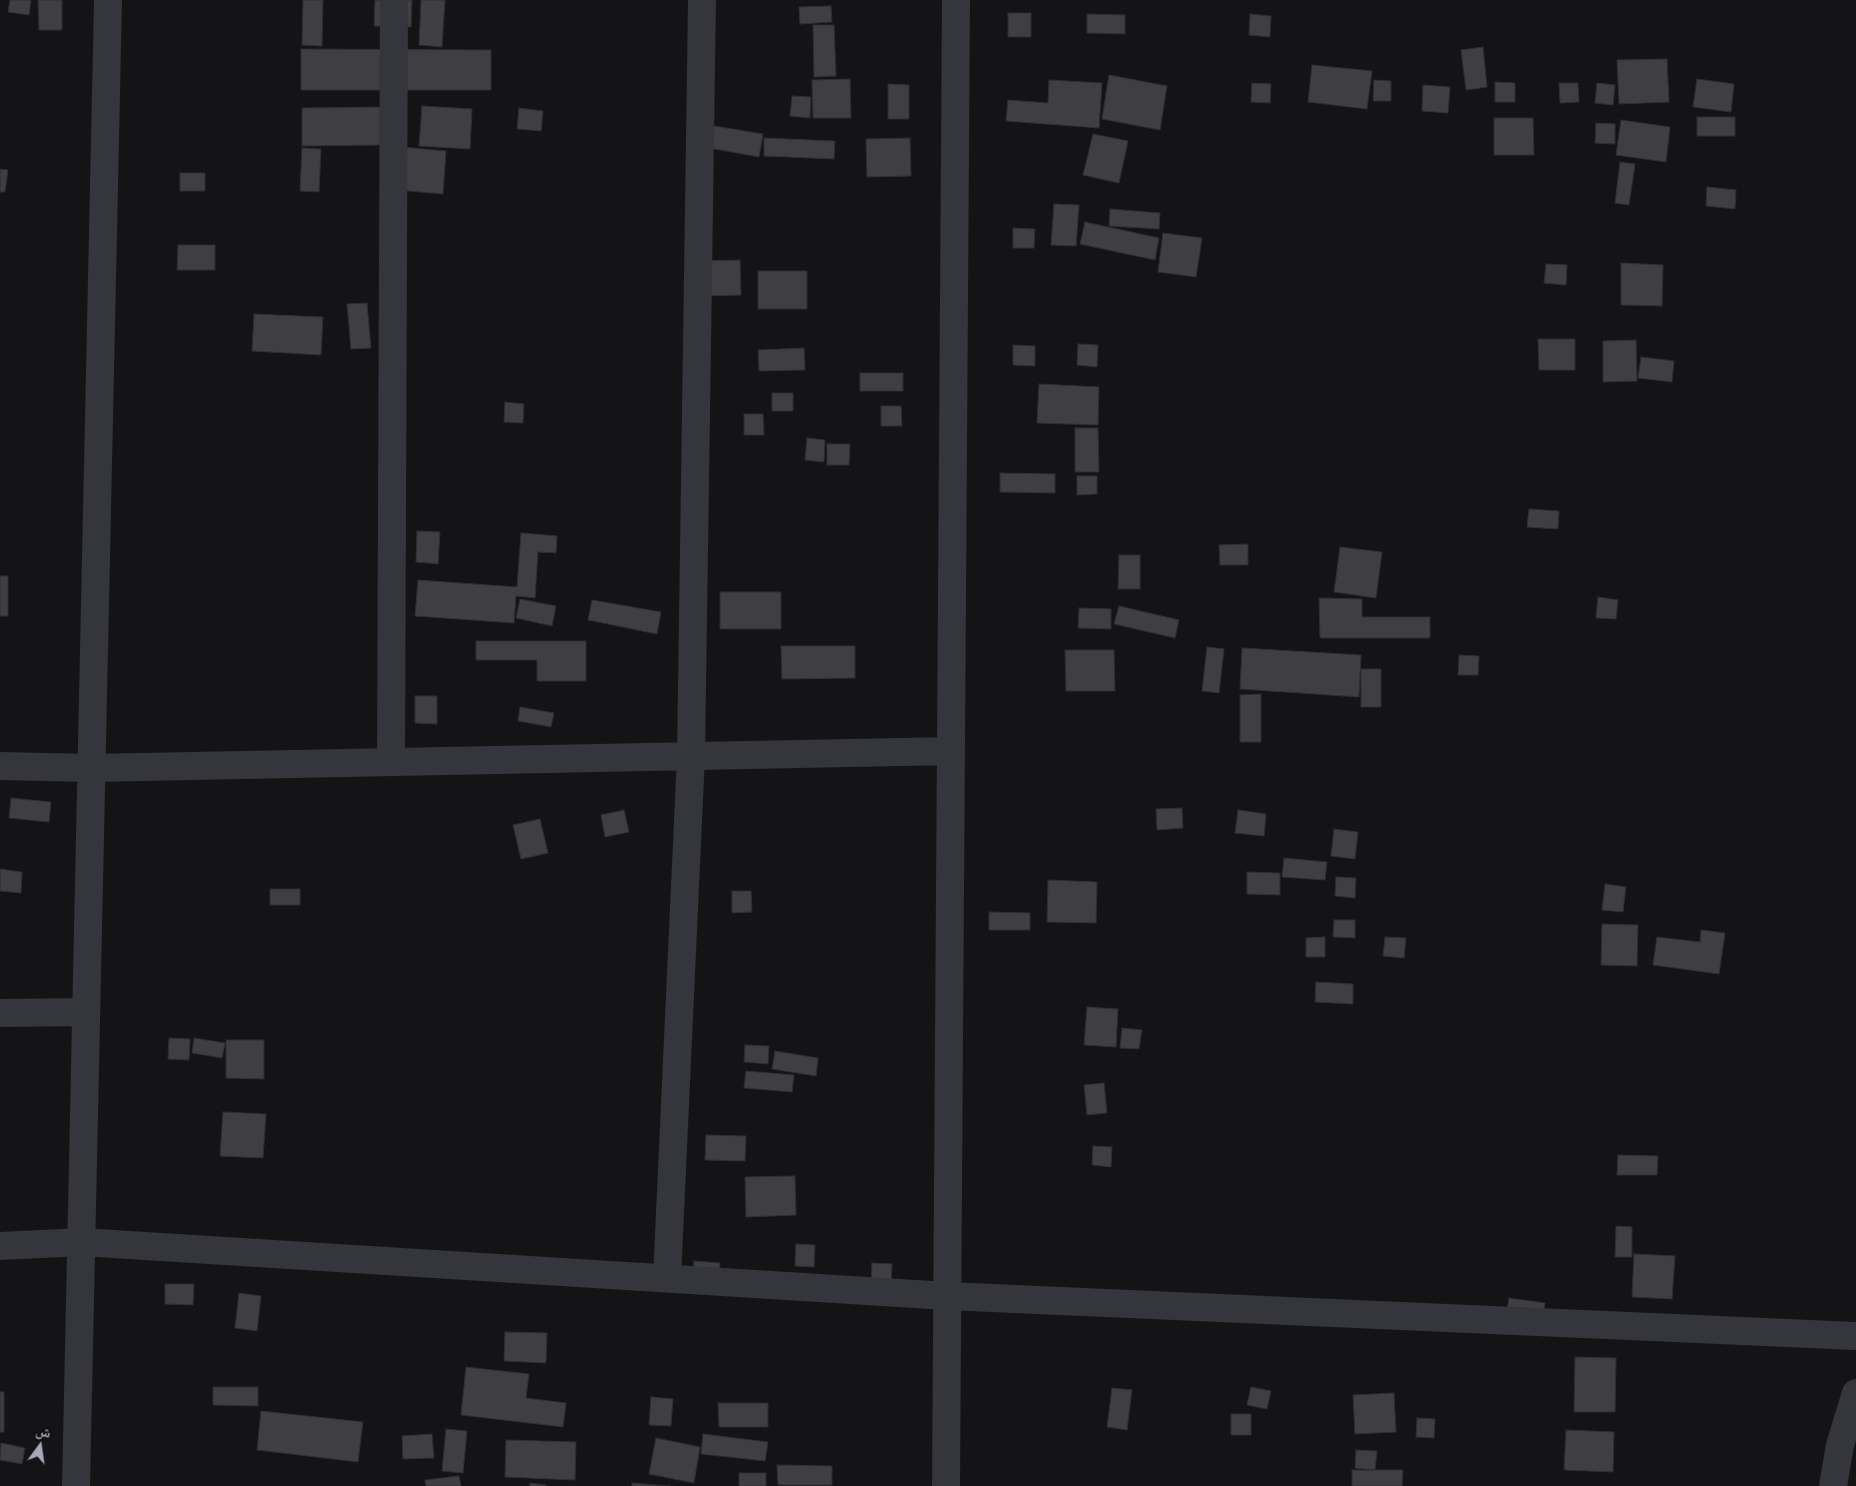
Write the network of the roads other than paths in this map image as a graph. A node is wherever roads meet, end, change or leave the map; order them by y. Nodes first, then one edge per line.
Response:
1 (108, 0) edge
2 (394, 0) edge
3 (702, 0) edge
4 (956, 0) edge
5 (951, 751) junction
6 (691, 756) junction
7 (391, 762) junction
8 (0, 766) edge
9 (91, 768) junction
10 (86, 1012) junction
11 (0, 1013) edge
12 (81, 1242) junction
13 (0, 1246) edge
14 (667, 1278) junction
15 (947, 1296) junction
16 (1856, 1336) edge
17 (1856, 1393) edge
18 (76, 1486) edge
19 (946, 1486) edge
20 (1833, 1486) edge

1 - 9 street
2 - 7 street
3 - 6 street
4 - 5 street
5 - 6 street
5 - 15 street
6 - 7 street
6 - 14 street
7 - 9 street
8 - 9 street
9 - 10 street
10 - 11 street
10 - 12 street
12 - 13 street
12 - 14 street
12 - 18 street
14 - 15 street
15 - 16 street
15 - 19 street
17 - 20 street

